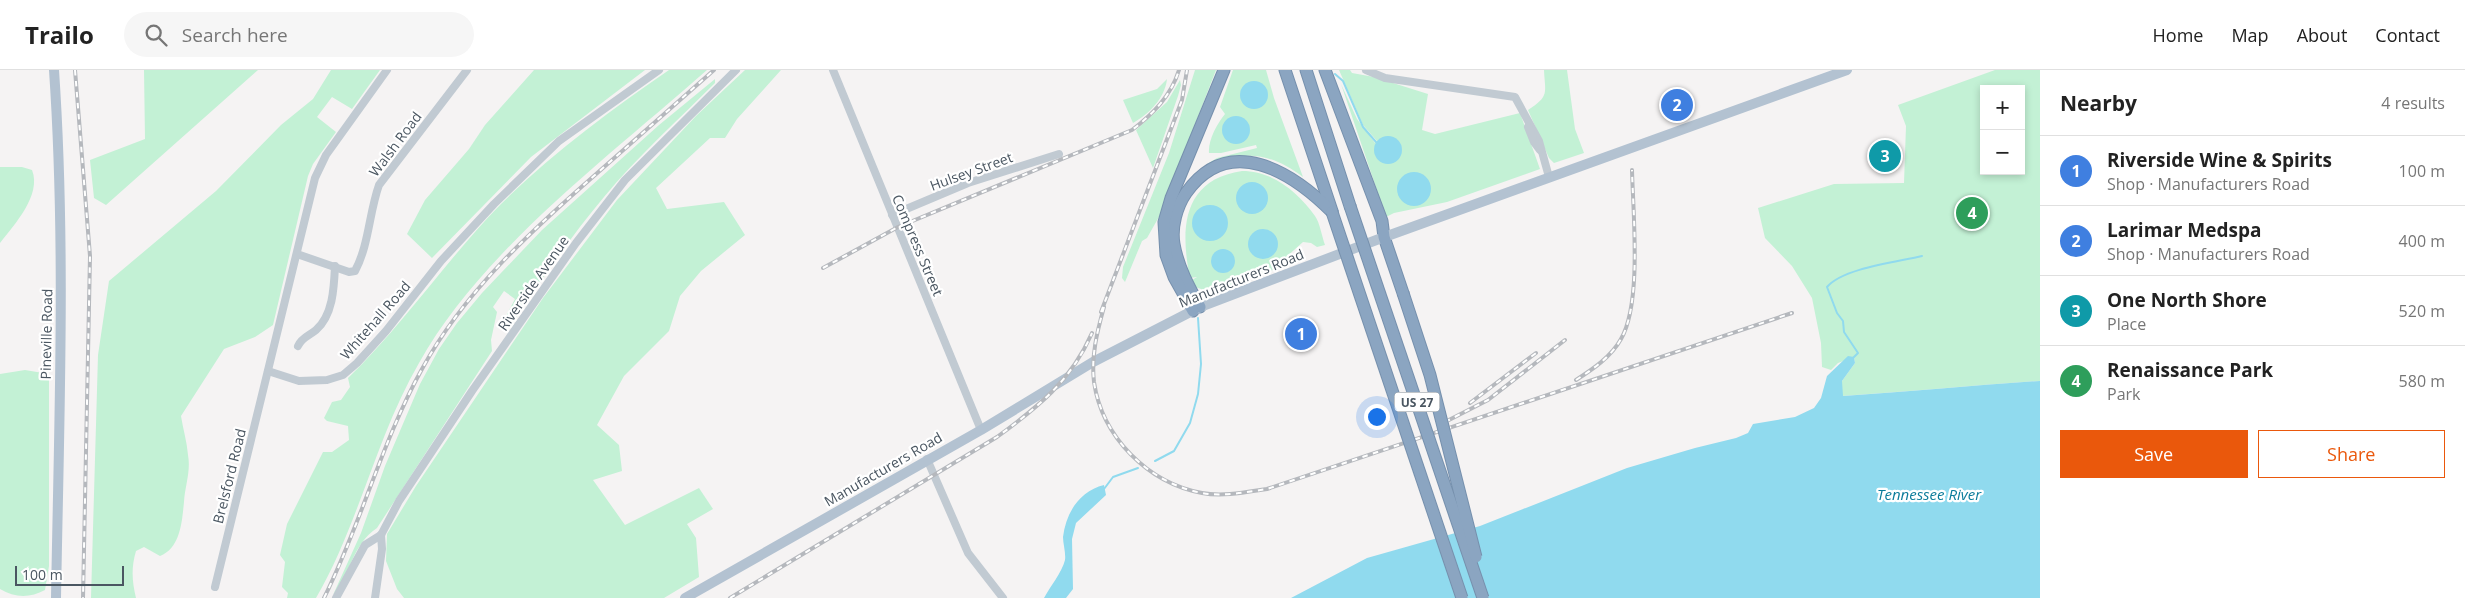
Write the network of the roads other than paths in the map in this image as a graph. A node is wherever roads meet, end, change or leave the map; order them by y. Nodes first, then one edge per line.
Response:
1 (54, 70) edge
2 (387, 70) edge
3 (467, 70) edge
4 (659, 70) edge
5 (736, 70) edge
6 (833, 70) edge
7 (1224, 70) edge
8 (1285, 70) edge
9 (1306, 70) edge
10 (1325, 70) edge
11 (1366, 70) edge
12 (1847, 70) edge
13 (1059, 154) dead end
14 (1549, 178) junction
15 (1332, 212) junction
16 (892, 215) junction
17 (1384, 237) junction
18 (297, 254) junction
19 (335, 266) junction
20 (1196, 309) junction
21 (298, 346) dead end
22 (268, 372) junction
23 (981, 430) junction
24 (927, 459) junction
25 (381, 535) junction
26 (717, 581) junction
27 (215, 587) dead end
28 (56, 598) edge
29 (336, 598) edge
30 (375, 598) edge
31 (685, 598) edge
32 (704, 598) edge
33 (1003, 598) edge
34 (1462, 598) edge
35 (1485, 598) edge

1 - 28 main road, Pineville Road
2 - 18 street
3 - 19 street, Walsh Road
4 - 22 street, Whitehall Road
5 - 25 street, Riverside Avenue
6 - 16 street, Compress Street
7 - 20 highway
8 - 15 highway, US 27
9 - 35 highway, US 27, bridge
10 - 17 highway
11 - 14 street
12 - 14 main road, Manufacturers Road
13 - 16 street, Hulsey Street
14 - 17 main road, Manufacturers Road
15 - 20 highway
15 - 34 highway, US 27, bridge
16 - 23 street, Compress Street
17 - 20 main road, Manufacturers Road
17 - 35 highway, bridge
18 - 19 street, Walsh Road
18 - 22 street
19 - 21 street
20 - 23 main road, Manufacturers Road
22 - 27 street, Brelsford Road
23 - 24 main road, Manufacturers Road
24 - 26 main road, Manufacturers Road
24 - 33 street
25 - 29 street
25 - 30 street
26 - 31 main road, Manufacturers Road
26 - 32 main road

